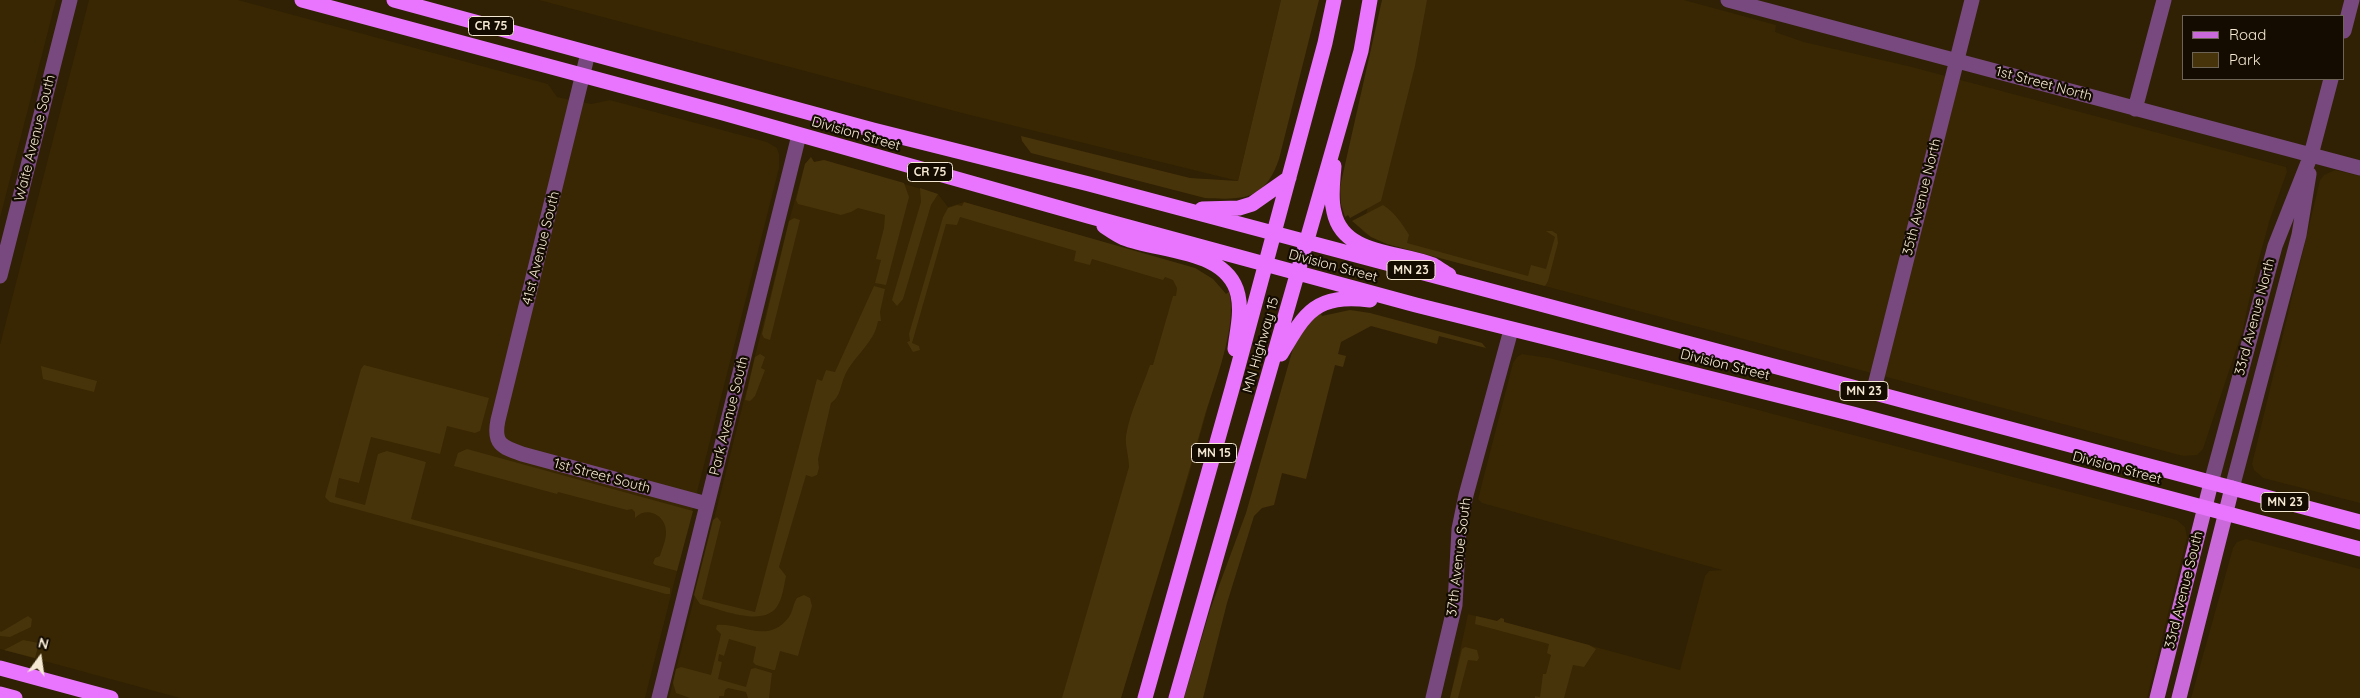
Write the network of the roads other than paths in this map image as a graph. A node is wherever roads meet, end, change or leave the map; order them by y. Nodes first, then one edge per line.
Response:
1 (70, 0) edge
2 (302, 0) edge
3 (394, 0) edge
4 (1334, 0) edge
5 (1370, 0) edge
6 (1728, 0) edge
7 (1972, 0) edge
8 (2164, 0) edge
9 (2352, 0) edge
10 (1782, 7) edge
11 (2345, 27) edge
12 (588, 53) junction
13 (1956, 61) junction
14 (582, 76) junction
15 (2331, 80) edge
16 (2135, 109) junction
17 (799, 135) junction
18 (1336, 136) junction
19 (2311, 155) junction
20 (2360, 168) edge
21 (1289, 178) junction
22 (1185, 210) junction
23 (1088, 216) junction
24 (1274, 234) junction
25 (1305, 242) junction
26 (1266, 264) junction
27 (1298, 274) junction
28 (0, 276) edge
29 (1463, 284) junction
30 (1416, 305) junction
31 (1510, 330) junction
32 (1270, 372) junction
33 (1232, 389) junction
34 (1873, 394) junction
35 (499, 443) joint
36 (2211, 483) junction
37 (2232, 488) junction
38 (707, 504) junction
39 (2204, 509) junction
40 (2226, 514) junction
41 (2360, 522) edge
42 (2360, 549) edge
43 (0, 668) edge
44 (0, 694) edge
45 (15, 698) edge
46 (111, 698) edge
47 (659, 698) edge
48 (1145, 698) edge
49 (1176, 698) edge
50 (1433, 698) edge
51 (2157, 698) edge
52 (2179, 698) edge

1 - 28 street, Waite Avenue South
2 - 14 highway, Division Street / CR 75
3 - 12 highway, Division Street / CR 75
4 - 21 highway, MN Highway 15 / MN 15
5 - 18 highway, MN Highway 15 / MN 15
6 - 10 street, 1st Street North
7 - 13 street, 35th Avenue North
8 - 16 street
9 - 11 street
10 - 13 street, 1st Street North
12 - 14 street, 41st Avenue South
12 - 22 highway, Division Street / CR 75
13 - 16 street, 1st Street North
13 - 34 street, 35th Avenue North
14 - 17 highway, Division Street / CR 75
14 - 35 street, 41st Avenue South
15 - 19 street, 33rd Avenue North
16 - 19 street, 1st Street North
17 - 23 highway, Division Street / CR 75
17 - 38 street, Park Avenue South
18 - 25 highway, MN Highway 15 / MN 15
18 - 29 highway
19 - 20 street, 1st Street North
19 - 36 street, 33rd Avenue North
19 - 37 street, 33rd Avenue North
21 - 22 highway
21 - 24 highway, MN Highway 15 / MN 15
22 - 24 highway, Division Street / CR 75
23 - 26 highway, Division Street / CR 75
23 - 33 highway
24 - 25 highway, Division Street / MN 23
24 - 26 highway, MN Highway 15 / MN 15
25 - 27 highway, MN Highway 15 / MN 15
25 - 29 highway, Division Street / MN 23
26 - 27 highway, Division Street / MN 23
26 - 33 highway, MN Highway 15 / MN 15
27 - 30 highway, Division Street / MN 23
27 - 32 highway, MN Highway 15 / MN 15
29 - 34 highway, Division Street / MN 23
30 - 31 highway, Division Street / MN 23
30 - 32 highway
31 - 39 highway, Division Street / MN 23
31 - 50 street, 37th Avenue South
32 - 49 highway, MN Highway 15 / MN 15
33 - 48 highway, MN Highway 15 / MN 15
34 - 36 highway, Division Street / MN 23
35 - 38 street, 1st Street South
36 - 37 highway, Division Street / MN 23
36 - 39 main road, 33rd Avenue South
37 - 40 main road, 33rd Avenue South
37 - 41 highway, Division Street / MN 23
38 - 47 street, Park Avenue South
39 - 40 highway, Division Street / MN 23
39 - 51 main road, 33rd Avenue South
40 - 42 highway, Division Street / MN 23
40 - 52 main road, 33rd Avenue South
43 - 46 highway
44 - 45 highway

